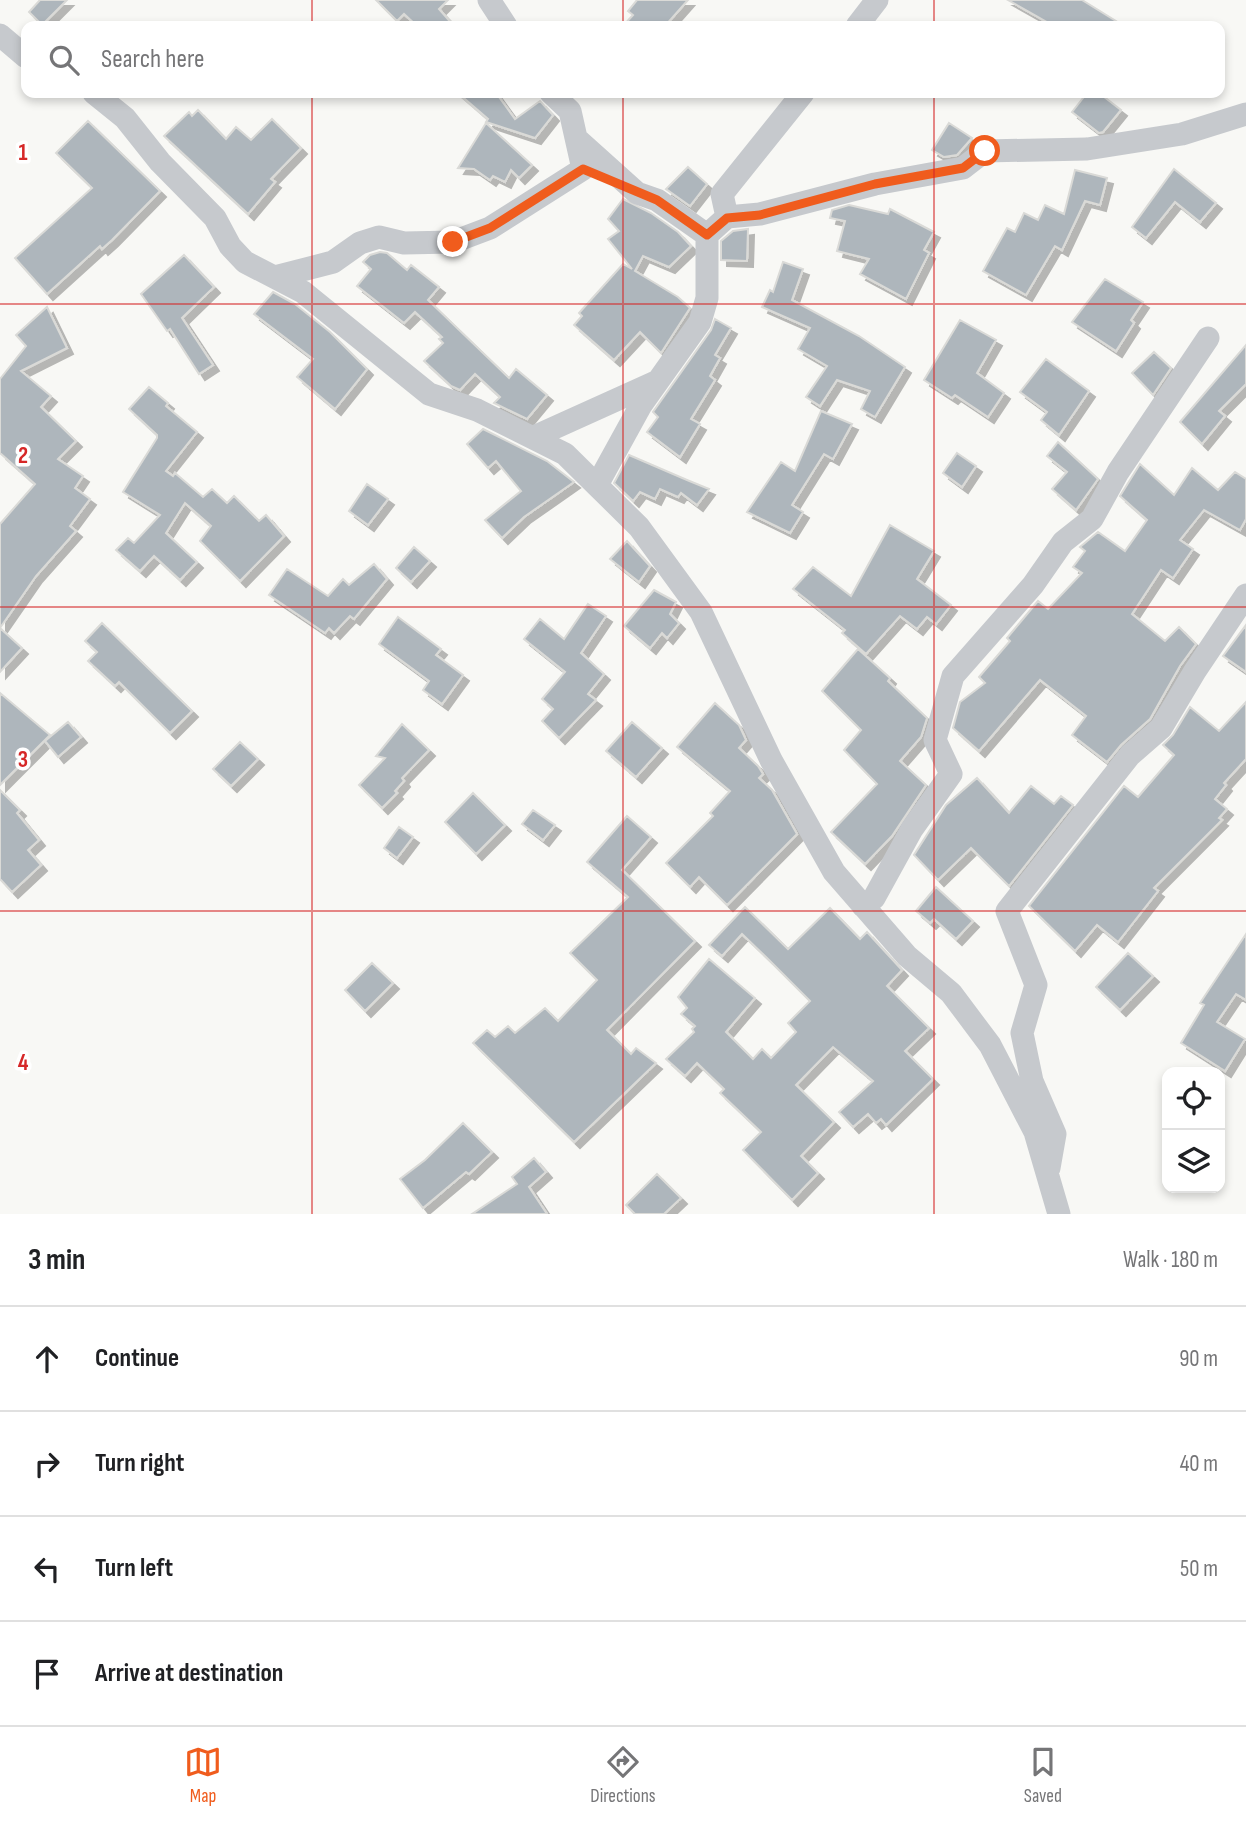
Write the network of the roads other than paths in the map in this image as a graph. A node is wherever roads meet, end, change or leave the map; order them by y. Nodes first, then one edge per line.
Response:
1 (489, 0) edge
2 (877, 0) edge
3 (503, 21) edge
4 (861, 21) edge
5 (0, 35) edge
6 (21, 53) edge
7 (100, 98) edge
8 (556, 98) edge
9 (799, 98) edge
10 (1246, 114) edge
11 (578, 140) junction
12 (583, 169) junction
13 (637, 193) junction
14 (727, 218) junction
15 (707, 235) junction
16 (275, 277) junction
17 (1208, 338) dead end
18 (658, 381) junction
19 (534, 438) junction
20 (597, 485) junction
21 (1246, 595) edge
22 (863, 906) junction
23 (1048, 1177) junction
24 (1059, 1214) edge

1 - 3 street
2 - 4 street
5 - 6 street
7 - 16 street
8 - 11 street
9 - 14 street
10 - 14 street
11 - 12 street
11 - 13 street
12 - 13 street
12 - 16 street
13 - 15 street
14 - 15 street
15 - 18 street
16 - 19 street
17 - 22 street
18 - 19 street
18 - 20 street
19 - 20 street
20 - 22 street
21 - 23 street
22 - 23 street
23 - 24 street

